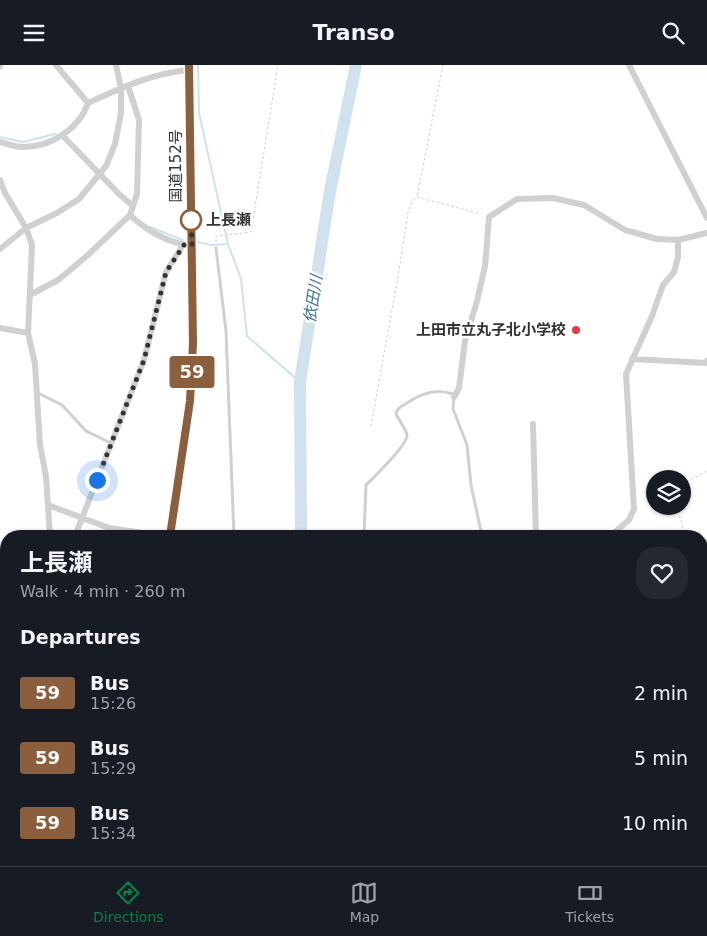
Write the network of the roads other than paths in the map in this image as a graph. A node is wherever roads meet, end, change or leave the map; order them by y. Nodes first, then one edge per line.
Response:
1 (56, 65) edge
2 (116, 65) edge
3 (629, 65) edge
4 (189, 68) edge
5 (125, 87) junction
6 (88, 103) junction
7 (63, 136) junction
8 (0, 142) edge
9 (100, 174) junction
10 (0, 180) edge
11 (133, 207) junction
12 (130, 215) junction
13 (707, 218) edge
14 (26, 228) junction
15 (707, 233) edge
16 (678, 241) junction
17 (188, 245) junction
18 (216, 248) dead end
19 (0, 249) edge
20 (30, 295) junction
21 (0, 328) edge
22 (28, 333) junction
23 (632, 359) junction
24 (707, 361) edge
25 (38, 393) junction
26 (454, 397) junction
27 (534, 424) dead end
28 (112, 443) junction
29 (48, 505) junction
30 (82, 517) junction
31 (50, 530) edge
32 (77, 530) edge
33 (123, 530) edge
34 (171, 530) edge
35 (234, 530) edge
36 (364, 530) edge
37 (481, 530) edge
38 (536, 530) edge
39 (617, 530) edge

1 - 6 street
2 - 5 street
3 - 13 street
4 - 5 street
4 - 17 highway, 国道152号
5 - 6 street
5 - 9 street
5 - 11 street
6 - 7 street
7 - 8 street
7 - 9 street
9 - 11 street
9 - 14 street
10 - 14 street
11 - 12 street
12 - 17 street
12 - 20 street
14 - 19 street
14 - 20 street
15 - 16 street
16 - 23 street
16 - 26 street
17 - 28 street
17 - 34 highway, 国道152号
18 - 35 lane
20 - 22 street
21 - 22 street
22 - 25 street
23 - 24 street
23 - 39 street
25 - 28 lane
25 - 29 street
26 - 36 lane
26 - 37 lane
27 - 38 street
28 - 30 street
29 - 30 street
29 - 31 street
30 - 32 street
30 - 33 street

